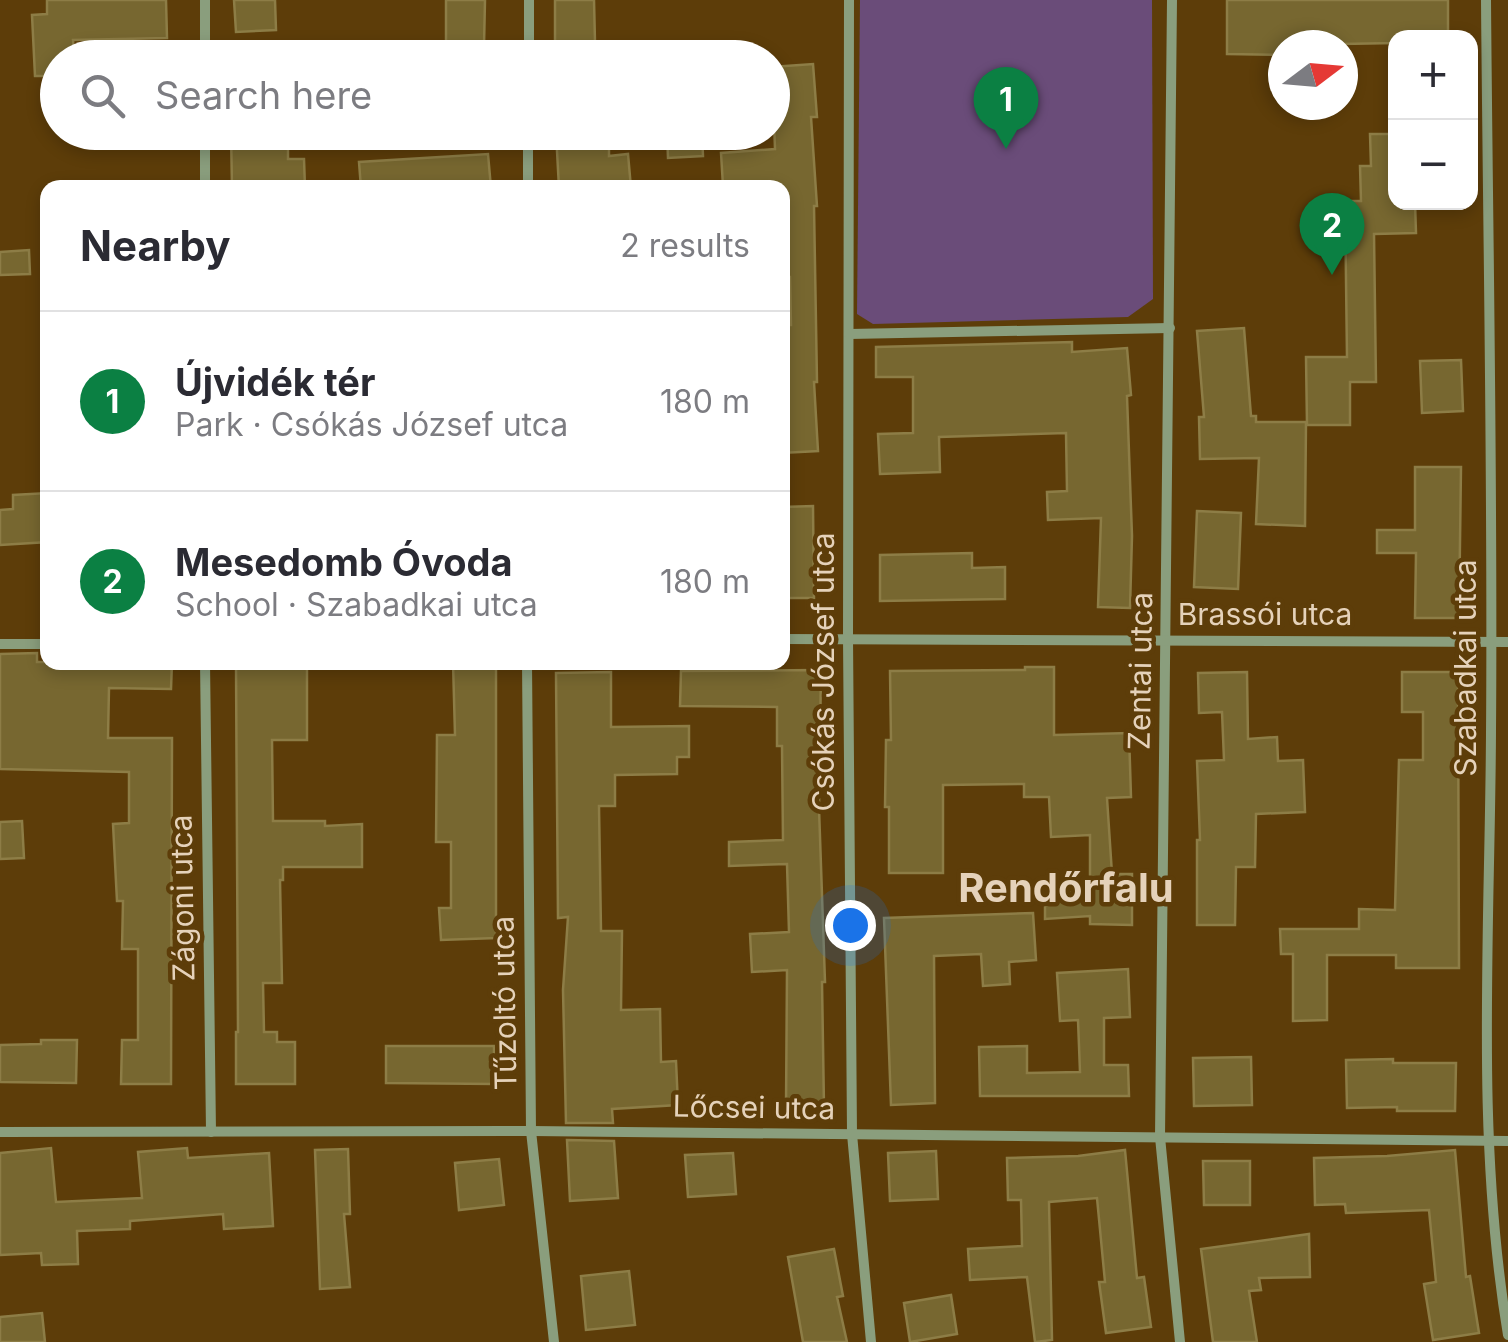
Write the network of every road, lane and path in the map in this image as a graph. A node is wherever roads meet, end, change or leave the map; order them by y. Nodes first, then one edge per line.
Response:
1 (205, 0) edge
2 (529, 0) edge
3 (849, 0) edge
4 (1172, 0) edge
5 (1486, 0) edge
6 (205, 40) edge
7 (529, 40) edge
8 (205, 150) edge
9 (528, 150) edge
10 (205, 180) edge
11 (528, 180) edge
12 (1170, 328) junction
13 (848, 334) junction
14 (848, 638) junction
15 (790, 639) edge
16 (1167, 640) junction
17 (1492, 642) junction
18 (1508, 642) edge
19 (0, 644) edge
20 (40, 644) edge
21 (205, 670) edge
22 (527, 670) edge
23 (531, 1131) junction
24 (0, 1132) edge
25 (212, 1132) junction
26 (852, 1134) junction
27 (1160, 1136) junction
28 (1488, 1140) junction
29 (1508, 1140) edge
30 (1508, 1335) edge
31 (554, 1342) edge
32 (872, 1342) edge
33 (1180, 1342) edge

1 - 6 street
2 - 7 street
3 - 13 street, Csókás József utca
4 - 12 street, Zentai utca
5 - 17 street, Szabadkai utca
8 - 10 street
9 - 11 street
12 - 13 street
12 - 16 street, Zentai utca
13 - 14 street, Csókás József utca
14 - 15 street, Brassói utca
14 - 16 street, Brassói utca
14 - 26 street, Csókás József utca
16 - 17 street, Brassói utca
16 - 27 street, Zentai utca
17 - 18 street, Brassói utca
17 - 28 street, Szabadkai utca
19 - 20 street
21 - 25 street, Zágoni utca
22 - 23 street, Tűzoltó utca
23 - 25 street, Lőcsei utca
23 - 26 street, Lőcsei utca
23 - 31 street, Tűzoltó utca
24 - 25 street, Lőcsei utca
26 - 27 street, Lőcsei utca
26 - 32 street, Csókás József utca
27 - 28 street, Lőcsei utca
27 - 33 street, Zentai utca
28 - 29 street, Lőcsei utca
28 - 30 street, Szabadkai utca

